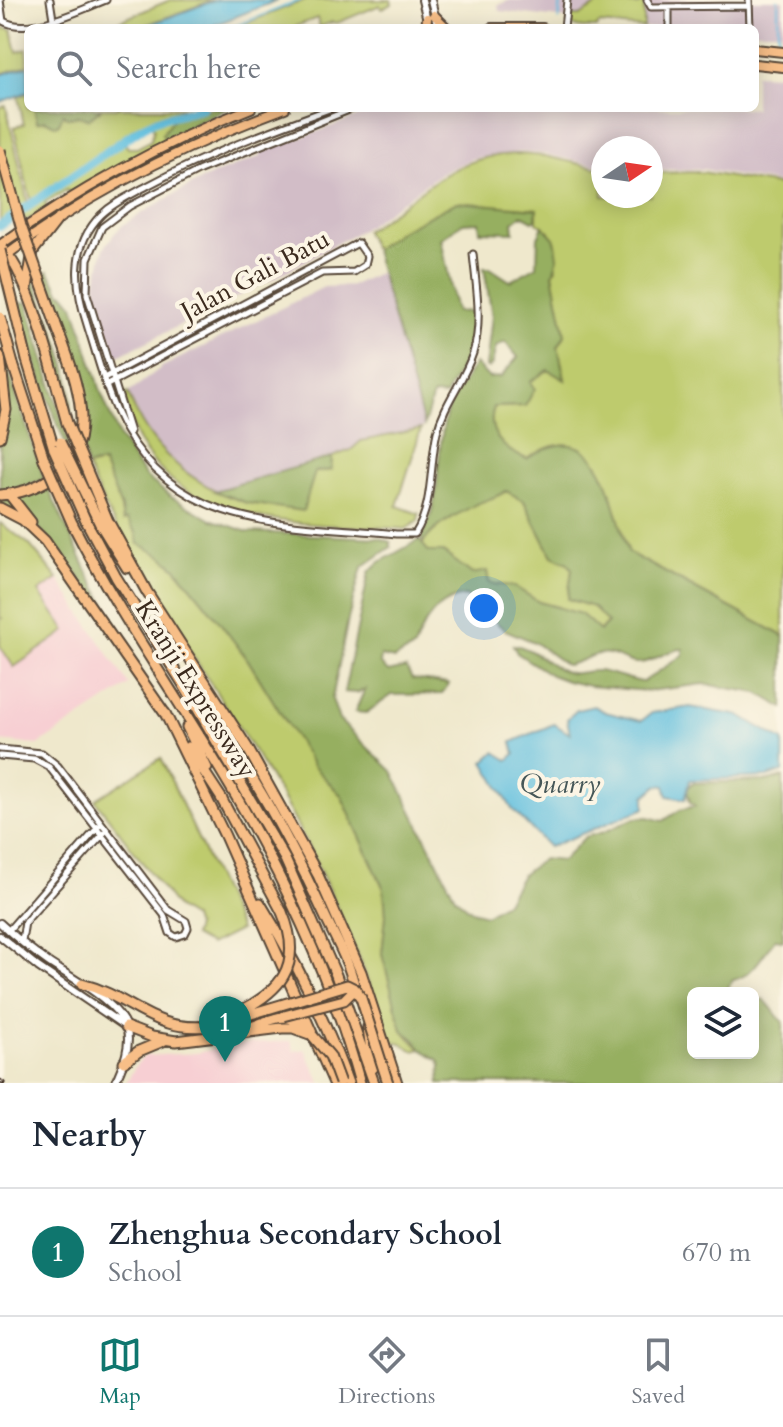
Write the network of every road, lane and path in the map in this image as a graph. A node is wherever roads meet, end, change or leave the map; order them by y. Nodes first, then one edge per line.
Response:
1 (0, 0) edge
2 (50, 0) edge
3 (422, 0) edge
4 (431, 0) edge
5 (567, 0) edge
6 (647, 0) edge
7 (103, 1) edge
8 (704, 3) edge
9 (749, 3) edge
10 (669, 7) junction
11 (53, 19) junction
12 (429, 22) edge
13 (38, 24) edge
14 (564, 24) edge
15 (669, 24) edge
16 (750, 24) edge
17 (24, 25) edge
18 (759, 49) edge
19 (783, 52) edge
20 (759, 64) edge
21 (782, 67) edge
22 (242, 112) edge
23 (275, 112) edge
24 (322, 112) edge
25 (344, 112) edge
26 (0, 150) edge
27 (57, 220) junction
28 (25, 227) junction
29 (33, 236) junction
30 (2, 252) edge
31 (473, 254) dead end
32 (27, 288) junction
33 (0, 317) edge
34 (1, 359) edge
35 (113, 374) junction
36 (115, 381) junction
37 (106, 382) junction
38 (0, 437) edge
39 (135, 444) junction
40 (57, 445) junction
41 (4, 495) edge
42 (0, 508) edge
43 (104, 522) junction
44 (45, 541) junction
45 (182, 682) junction
46 (170, 692) junction
47 (165, 713) junction
48 (0, 749) edge
49 (0, 756) edge
50 (222, 799) junction
51 (100, 826) junction
52 (105, 832) junction
53 (245, 880) junction
54 (178, 916) junction
55 (0, 923) edge
56 (168, 924) junction
57 (8, 931) junction
58 (1, 938) edge
59 (22, 943) junction
60 (361, 972) junction
61 (82, 984) junction
62 (355, 989) junction
63 (284, 1016) junction
64 (211, 1026) junction
65 (126, 1027) junction
66 (312, 1035) junction
67 (225, 1036) junction
68 (166, 1041) junction
69 (124, 1062) junction
70 (115, 1083) edge
71 (337, 1083) edge
72 (348, 1083) edge
73 (360, 1083) edge
74 (374, 1083) edge
75 (388, 1083) edge
76 (397, 1083) edge

1 - 17 street
2 - 11 street
3 - 12 street
4 - 12 street
5 - 14 street
6 - 10 street
7 - 11 street
8 - 9 street
8 - 10 street
9 - 16 street
10 - 15 street
11 - 13 street
18 - 19 main road
20 - 21 main road
22 - 28 main road
23 - 27 main road
24 - 37 street
25 - 35 street
26 - 41 highway, bridge
27 - 29 main road
27 - 32 highway
28 - 29 main road
28 - 30 main road
29 - 30 main road
30 - 32 highway
30 - 40 highway, Kranji Expressway, bridge
31 - 39 street
32 - 43 highway, bridge
33 - 46 highway, Kranji Expressway, bridge
34 - 38 highway
35 - 36 street
35 - 36 street, Jalan Gali Batu
35 - 37 street, Jalan Gali Batu
36 - 37 street, Jalan Gali Batu
36 - 39 street
37 - 39 street
40 - 43 highway, bridge
40 - 45 highway, Kranji Expressway, bridge
41 - 44 highway
42 - 44 highway
43 - 60 highway
44 - 47 highway
45 - 62 highway
45 - 74 highway
46 - 50 highway
46 - 73 highway, Kranji Expressway
47 - 50 highway
47 - 53 highway
48 - 51 street
49 - 51 street
50 - 64 highway, bridge
51 - 52 street
51 - 57 street
52 - 54 street
52 - 56 street
52 - 59 street
53 - 71 highway
53 - 72 highway
54 - 56 street
54 - 56 street
55 - 57 street
57 - 58 street
57 - 59 street
58 - 65 street
59 - 61 street
60 - 74 highway
60 - 76 highway
61 - 64 highway
61 - 65 street
62 - 63 highway, bridge
62 - 64 highway, bridge
62 - 75 highway, bridge
63 - 66 highway, bridge
63 - 67 highway
65 - 68 highway
65 - 69 street
66 - 67 highway
66 - 71 highway, bridge
67 - 68 highway
68 - 69 highway
69 - 70 street

